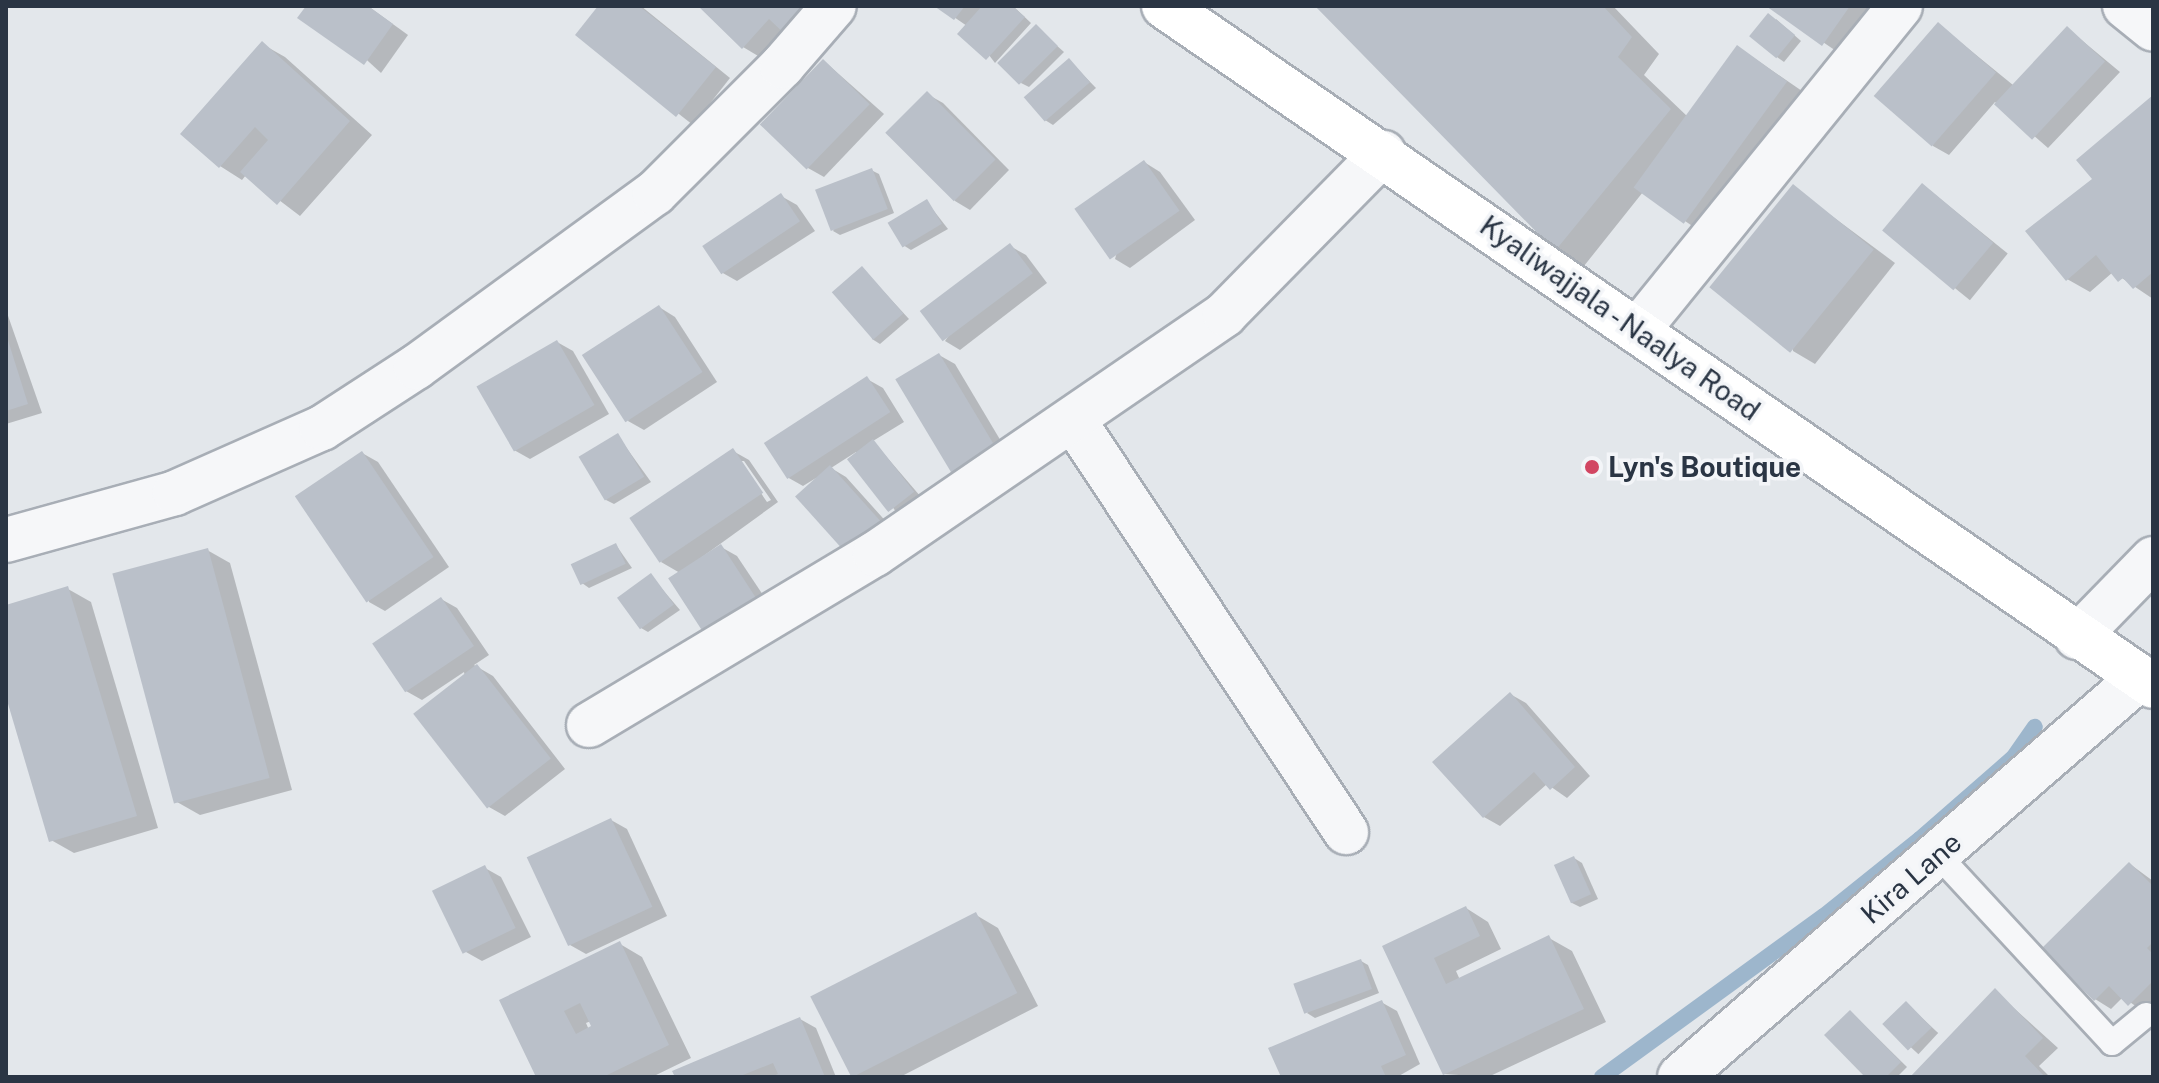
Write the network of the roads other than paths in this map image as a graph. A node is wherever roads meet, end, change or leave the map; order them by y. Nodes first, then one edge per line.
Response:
1 (834, 6) edge
2 (1164, 6) edge
3 (1900, 6) edge
4 (2125, 6) edge
5 (2153, 29) edge
6 (1383, 153) junction
7 (1637, 331) junction
8 (1074, 421) junction
9 (6, 540) edge
10 (2153, 559) edge
11 (2077, 637) junction
12 (2147, 682) edge
13 (589, 725) dead end
14 (1346, 832) dead end
15 (1938, 855) junction
16 (2146, 1015) dead end
17 (1680, 1077) edge

1 - 9 street
2 - 6 main road, Kyaliwajjala - Naalya Road
3 - 7 street
4 - 5 street
6 - 7 main road, Kyaliwajjala - Naalya Road
6 - 8 street
7 - 11 main road, Kyaliwajjala - Naalya Road
8 - 13 street
8 - 14 street
10 - 11 street
11 - 12 main road, Kyaliwajjala - Naalya Road
12 - 15 street, Kira Lane
15 - 16 lane
15 - 17 street, Kira Lane

